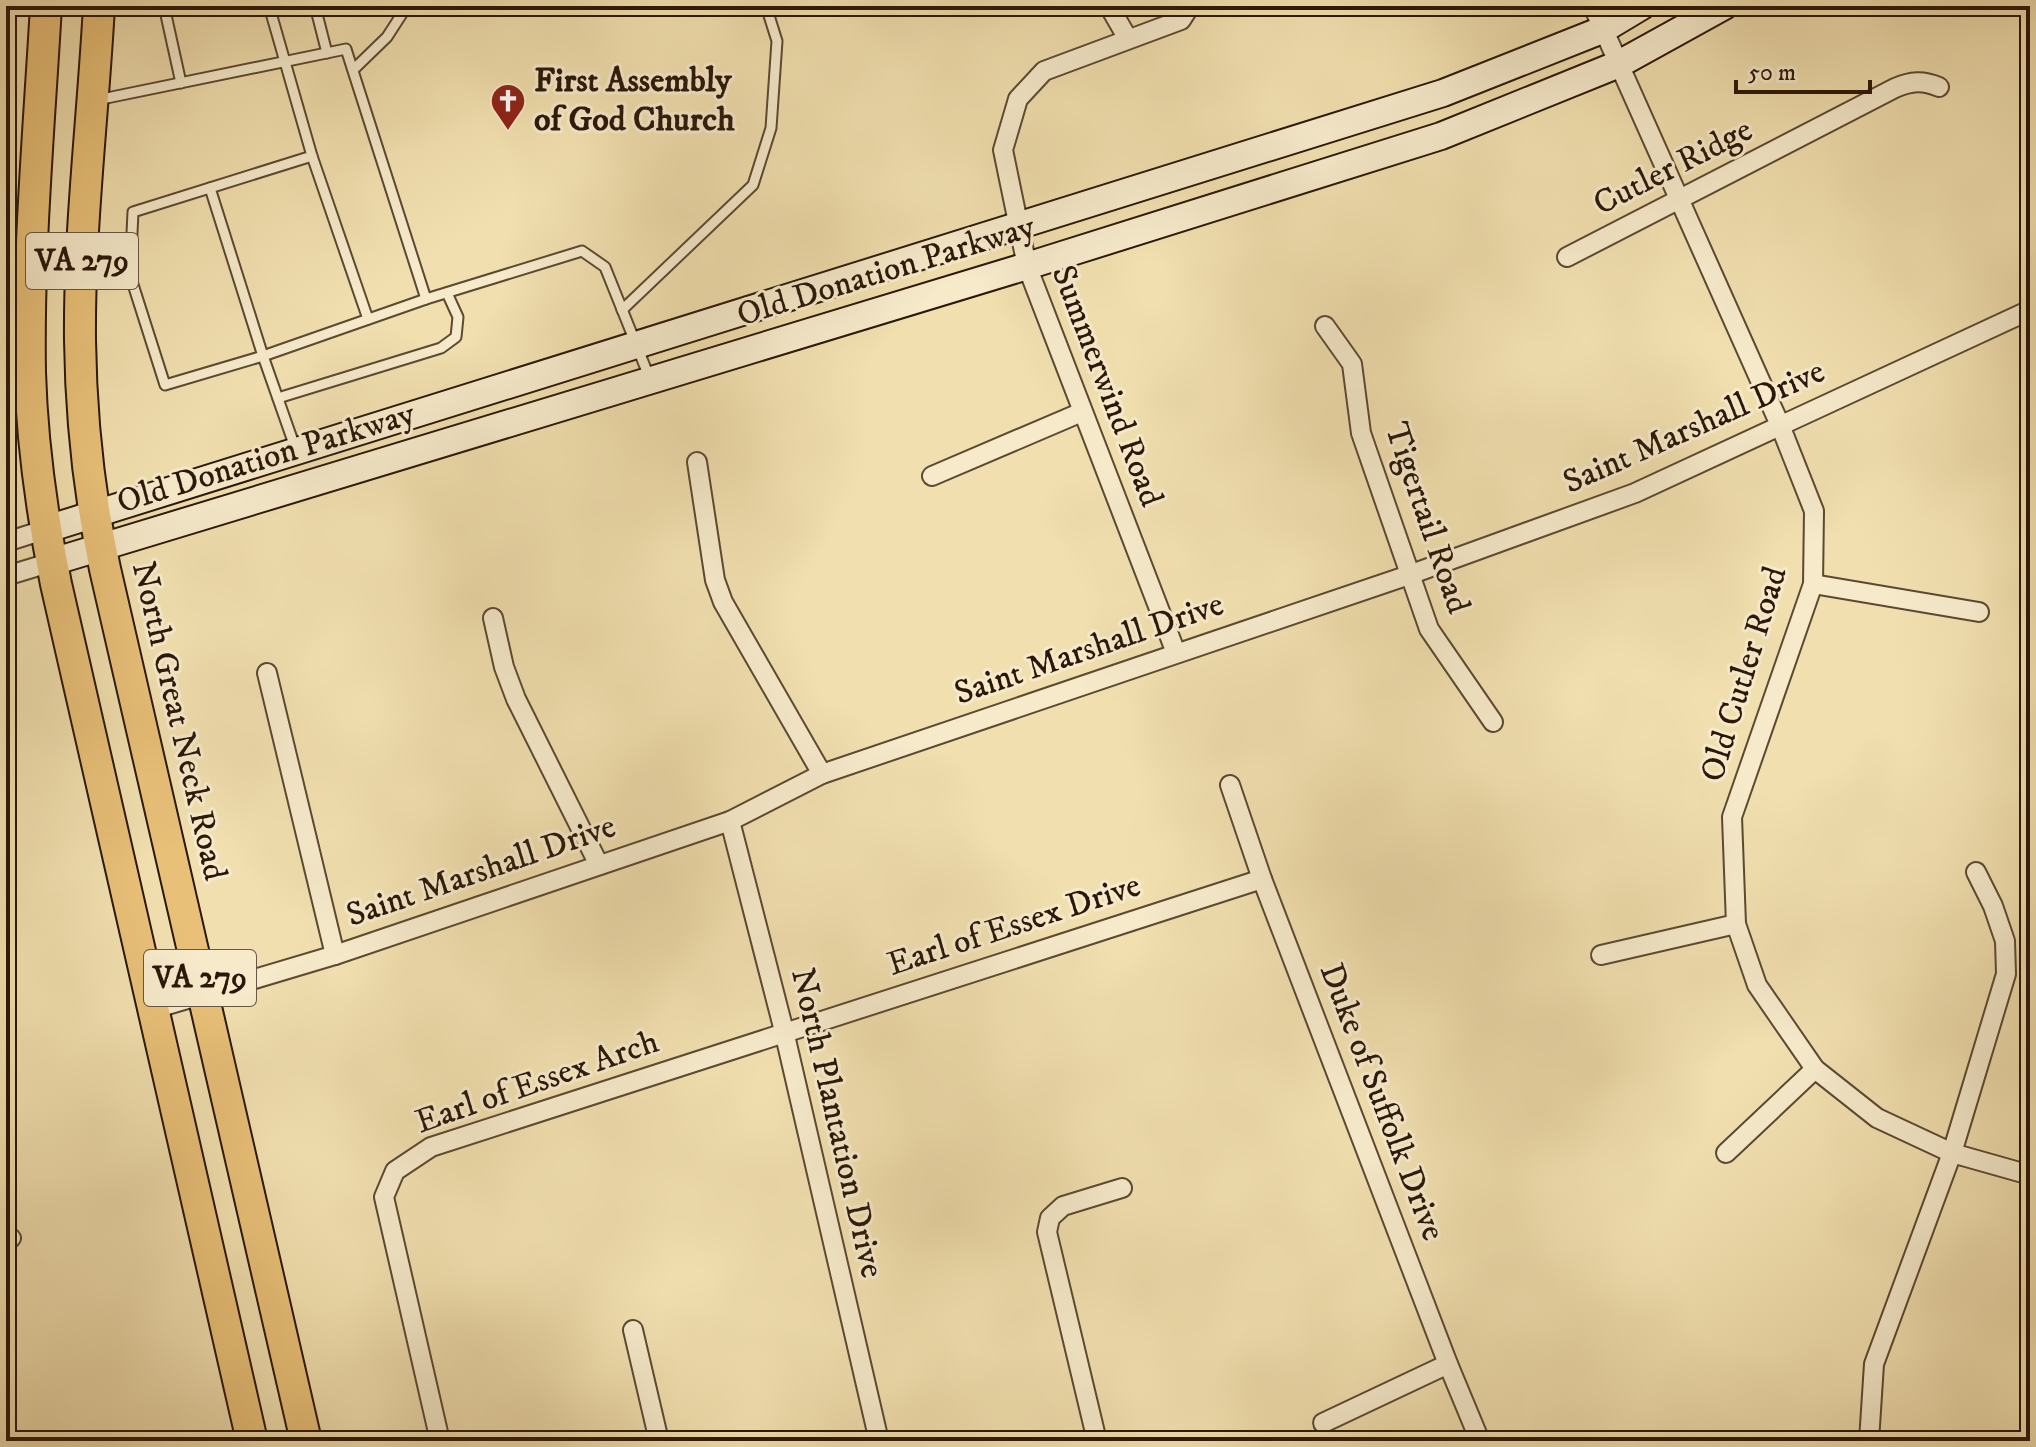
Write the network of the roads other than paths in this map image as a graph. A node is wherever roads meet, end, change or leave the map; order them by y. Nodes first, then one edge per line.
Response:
1 (46, 6) edge
2 (99, 6) edge
3 (164, 6) edge
4 (269, 6) edge
5 (315, 6) edge
6 (407, 6) edge
7 (766, 6) edge
8 (1109, 6) edge
9 (1190, 6) edge
10 (1642, 6) edge
11 (1724, 6) edge
12 (1598, 18) edge
13 (1128, 39) junction
14 (327, 53) junction
15 (284, 62) junction
16 (1619, 64) junction
17 (353, 70) junction
18 (181, 83) junction
19 (1939, 87) dead end
20 (93, 100) junction
21 (312, 156) junction
22 (210, 188) junction
23 (1678, 198) junction
24 (1017, 228) junction
25 (1567, 257) dead end
26 (1027, 266) junction
27 (447, 293) junction
28 (426, 299) junction
29 (622, 310) junction
30 (2030, 310) edge
31 (368, 319) junction
32 (1325, 326) dead end
33 (636, 347) junction
34 (263, 356) junction
35 (651, 379) junction
36 (278, 398) junction
37 (1082, 412) junction
38 (1780, 425) junction
39 (297, 453) junction
40 (697, 462) dead end
41 (932, 476) dead end
42 (94, 515) junction
43 (47, 529) junction
44 (6, 542) edge
45 (100, 546) junction
46 (52, 562) junction
47 (1409, 575) junction
48 (6, 576) edge
49 (1813, 584) junction
50 (1979, 612) dead end
51 (493, 618) dead end
52 (1176, 653) junction
53 (267, 673) dead end
54 (1493, 722) dead end
55 (822, 774) junction
56 (1230, 785) dead end
57 (730, 821) junction
58 (599, 865) junction
59 (1976, 872) dead end
60 (1262, 879) junction
61 (1736, 924) junction
62 (335, 955) junction
63 (1601, 955) dead end
64 (204, 996) junction
65 (154, 1009) junction
66 (784, 1031) junction
67 (1815, 1069) junction
68 (1726, 1153) dead end
69 (1952, 1153) junction
70 (2030, 1175) edge
71 (1122, 1188) dead end
72 (633, 1330) dead end
73 (1448, 1364) junction
74 (1323, 1423) dead end
75 (252, 1441) edge
76 (306, 1441) edge
77 (440, 1441) edge
78 (659, 1441) edge
79 (879, 1441) edge
80 (1097, 1441) edge
81 (1480, 1441) edge
82 (1869, 1441) edge

1 - 43 main road, VA 279
2 - 20 main road, North Great Neck Road / VA 279
3 - 18 lane
4 - 15 lane
5 - 14 lane
6 - 17 lane
7 - 29 lane
8 - 13 street
9 - 13 street, Summerwind Road
10 - 12 street, Old Donation Parkway
11 - 16 street, Old Donation Parkway
12 - 16 street, Old Cutler Road
12 - 24 street, Old Donation Parkway
13 - 24 street, Summerwind Road
14 - 15 lane
14 - 17 lane
15 - 18 lane
15 - 21 lane
16 - 23 street, Old Cutler Road
16 - 26 street, Old Donation Parkway
17 - 28 lane
18 - 20 lane
19 - 23 street, Cutler Ridge
20 - 42 main road, North Great Neck Road / VA 279
21 - 22 lane
21 - 31 lane
22 - 34 lane
22 - 34 lane
23 - 25 street, Cutler Ridge
23 - 38 street, Old Cutler Road
24 - 26 street, Summerwind Road
24 - 33 street, Old Donation Parkway
26 - 35 street, Old Donation Parkway
26 - 37 street, Summerwind Road
27 - 28 lane
27 - 29 lane
27 - 36 lane
28 - 31 lane
29 - 33 lane
30 - 38 street, Saint Marshall Drive
31 - 34 lane
32 - 47 street, Tigertail Road
33 - 35 lane
33 - 39 street, Old Donation Parkway
34 - 36 lane
35 - 45 street, Old Donation Parkway
36 - 39 lane
37 - 41 street
37 - 52 street, Summerwind Road
38 - 47 street, Saint Marshall Drive
38 - 49 street, Old Cutler Road
39 - 42 street, Old Donation Parkway
40 - 55 street
42 - 43 street, Old Donation Parkway
42 - 45 main road, North Great Neck Road / VA 279
43 - 44 street
43 - 46 main road, VA 279
45 - 46 street, Old Donation Parkway
45 - 64 main road, North Great Neck Road / VA 279
46 - 48 street
46 - 65 main road, VA 279
47 - 52 street, Saint Marshall Drive
47 - 54 street, Tigertail Road
49 - 50 street
49 - 61 street, Old Cutler Road
51 - 58 street
52 - 55 street, Saint Marshall Drive
53 - 62 street
55 - 57 street, Saint Marshall Drive
56 - 60 street, Duke of Suffolk Drive
57 - 58 street, Saint Marshall Drive
57 - 66 street, North Plantation Drive
58 - 62 street, Saint Marshall Drive
59 - 69 street
60 - 66 street, Earl of Essex Drive
60 - 73 street, Duke of Suffolk Drive
61 - 63 street
61 - 67 street, Old Cutler Road
62 - 64 street, Saint Marshall Drive
64 - 65 street, Saint Marshall Drive
64 - 76 main road, North Great Neck Road / VA 279
65 - 75 main road, VA 279
66 - 77 street, Earl of Essex Arch
66 - 79 street, North Plantation Drive
67 - 68 street
67 - 69 street, Old Cutler Road
69 - 70 street, Old Cutler Road
69 - 82 street
71 - 80 street
72 - 78 street
73 - 74 street
73 - 81 street, Duke of Suffolk Drive

